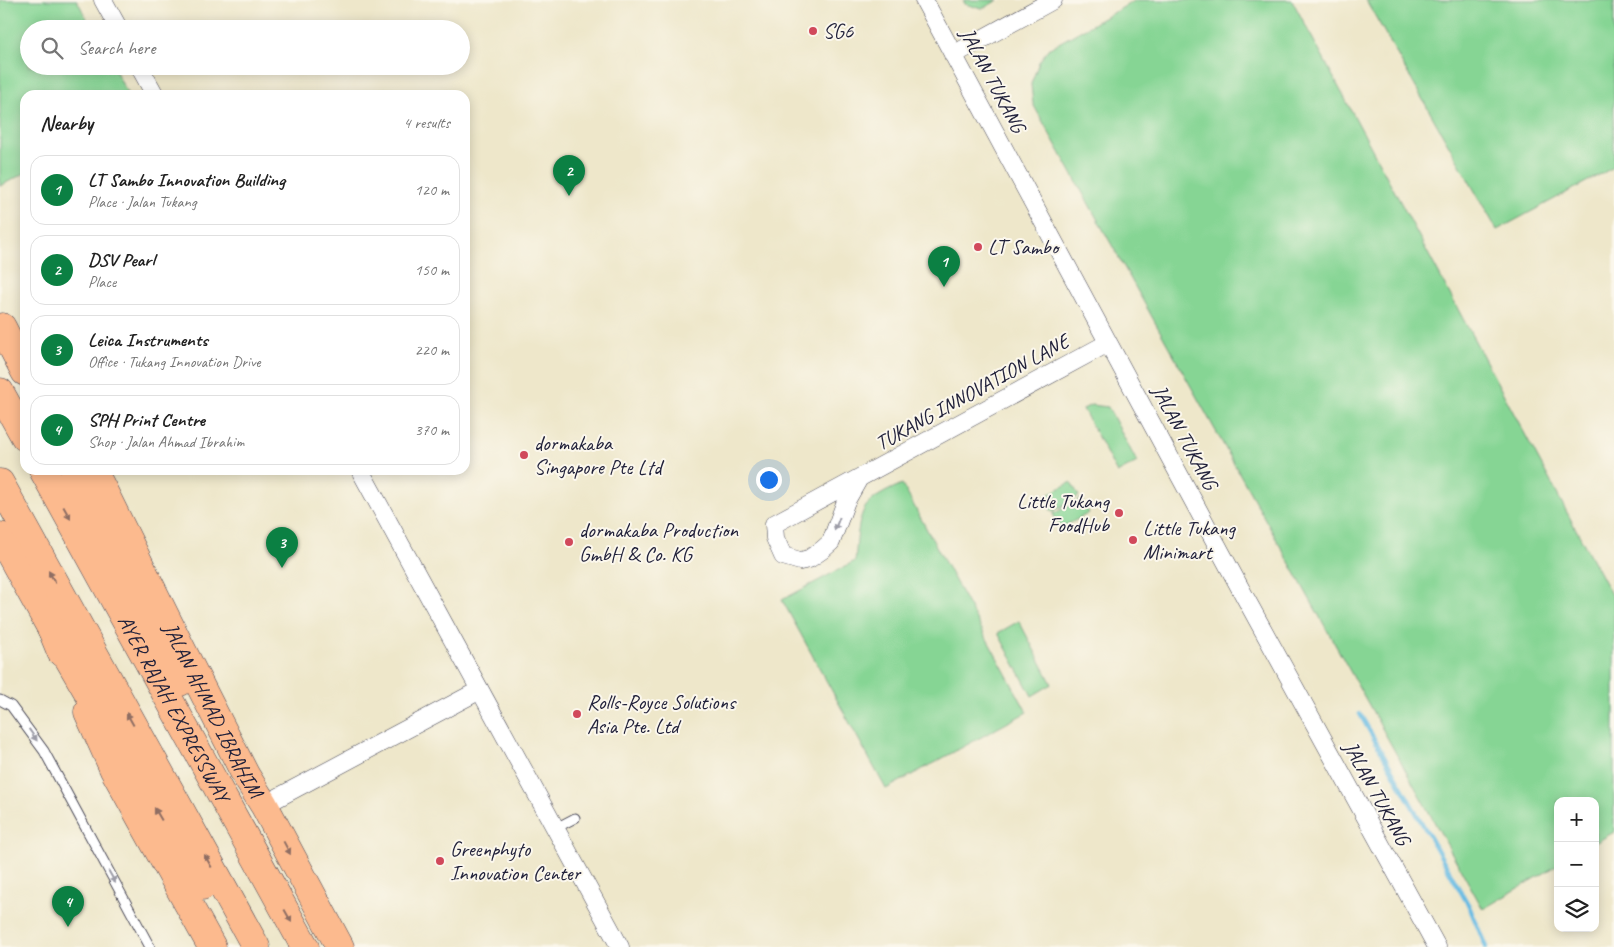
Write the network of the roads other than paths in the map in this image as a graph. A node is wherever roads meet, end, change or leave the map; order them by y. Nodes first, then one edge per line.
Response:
1 (103, 0) edge
2 (924, 0) edge
3 (1053, 0) edge
4 (114, 20) edge
5 (953, 54) junction
6 (144, 75) edge
7 (152, 90) edge
8 (1, 325) edge
9 (1108, 343) junction
10 (20, 355) edge
11 (20, 362) edge
12 (0, 392) edge
13 (20, 428) edge
14 (46, 475) edge
15 (76, 475) edge
16 (95, 475) edge
17 (363, 475) edge
18 (858, 480) junction
19 (0, 482) edge
20 (0, 536) edge
21 (52, 630) junction
22 (480, 690) junction
23 (0, 700) edge
24 (264, 805) junction
25 (575, 818) dead end
26 (556, 828) junction
27 (271, 884) junction
28 (252, 941) edge
29 (150, 947) edge
30 (212, 947) edge
31 (305, 947) edge
32 (340, 947) edge
33 (620, 947) edge
34 (1436, 947) edge

1 - 4 street
2 - 5 street, JALAN TUKANG
3 - 5 street
5 - 9 street, JALAN TUKANG
6 - 7 street
8 - 10 main road
8 - 11 main road
9 - 18 street, TUKANG INNOVATION LANE
9 - 34 street, JALAN TUKANG
12 - 13 main road
14 -> 27 main road, AYER RAJAH EXPRESSWAY
15 - 27 main road
16 - 24 main road, JALAN AHMAD IBRAHIM
17 - 22 street
18 -> 18 street, TUKANG INNOVATION LANE
28 -> 19 main road, AYER RAJAH EXPRESSWAY
20 - 21 main road
28 -> 21 main road
21 - 30 main road
22 - 24 street
22 - 26 street
23 -> 29 lane
24 -> 32 main road, JALAN AHMAD IBRAHIM
25 - 26 lane
26 - 33 street
27 -> 31 main road, AYER RAJAH EXPRESSWAY

